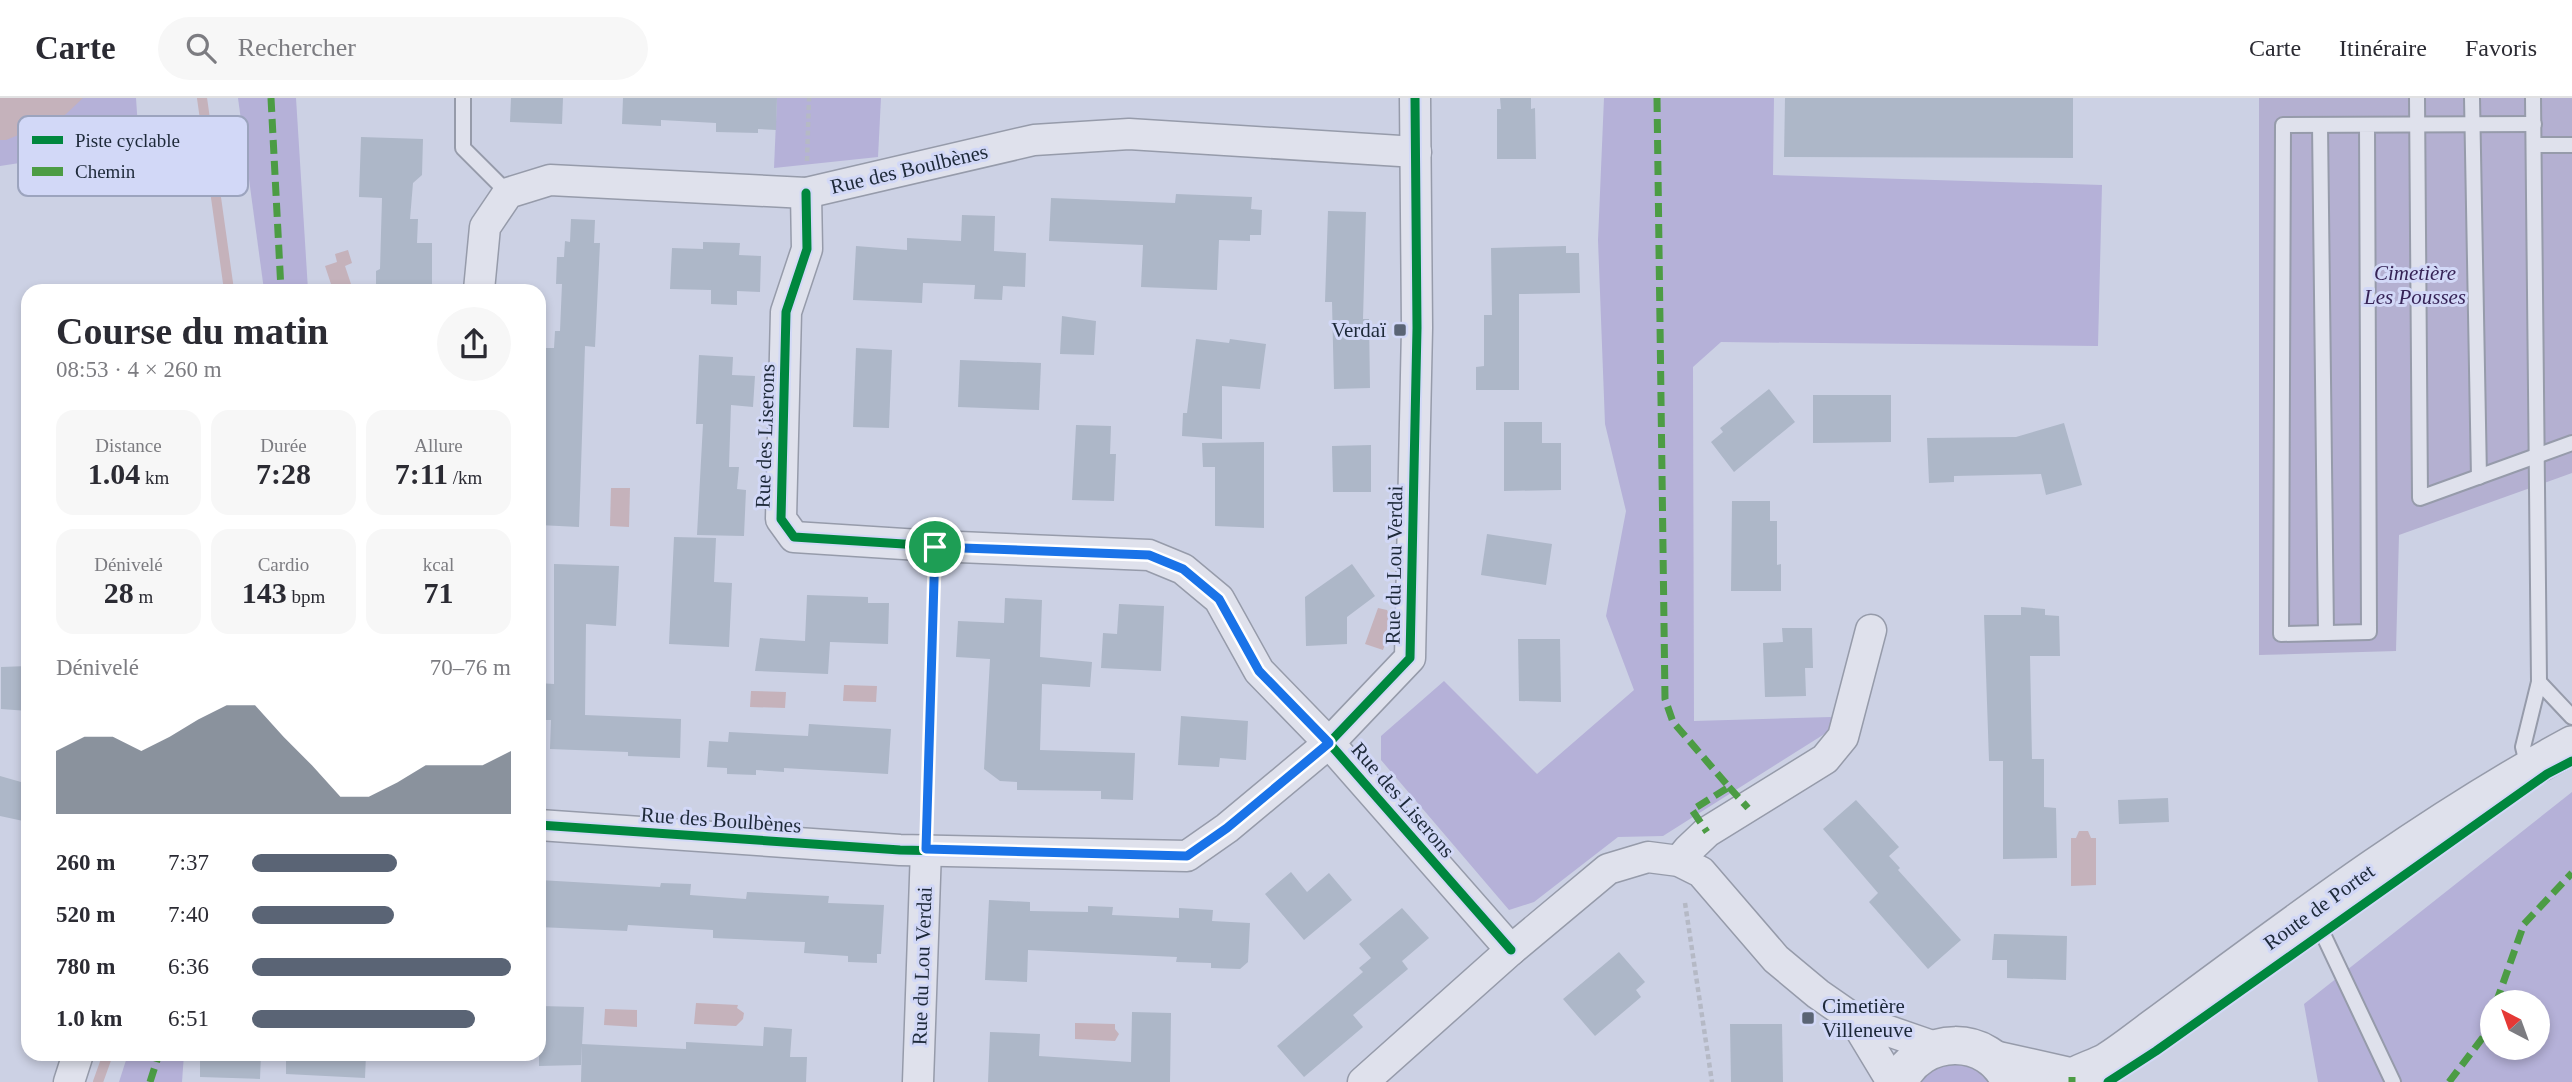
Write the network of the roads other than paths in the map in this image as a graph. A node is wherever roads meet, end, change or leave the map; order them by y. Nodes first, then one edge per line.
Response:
1 (463, 98) edge
2 (1415, 98) edge
3 (2417, 98) edge
4 (2472, 98) edge
5 (2533, 98) edge
6 (2472, 124) junction
7 (2534, 124) junction
8 (2320, 125) junction
9 (2367, 125) junction
10 (2417, 125) junction
11 (2534, 145) junction
12 (2572, 145) edge
13 (1416, 152) junction
14 (508, 193) junction
15 (806, 194) junction
16 (480, 284) edge
17 (2572, 443) edge
18 (2537, 456) junction
19 (2479, 477) junction
20 (1871, 629) dead end
21 (2326, 633) junction
22 (2539, 682) junction
23 (2572, 717) edge
24 (1329, 743) junction
25 (2572, 745) edge
26 (2529, 768) junction
27 (546, 825) edge
28 (913, 850) junction
29 (1679, 861) junction
30 (2308, 913) junction
31 (1511, 950) junction
32 (1854, 1019) junction
33 (1935, 1047) junction
34 (76, 1061) edge
35 (2003, 1071) edge
36 (2068, 1079) edge
37 (69, 1082) edge
38 (918, 1082) edge
39 (1363, 1082) edge
40 (1892, 1082) edge
41 (1899, 1082) edge
42 (2393, 1082) edge

1 - 14 lane
2 - 13 street, Rue du Lou Verdai
3 - 10 lane
4 - 6 lane
5 - 7 lane
6 - 7 lane
6 - 10 lane
6 - 19 lane
7 - 11 lane
8 - 9 lane
8 - 21 lane
8 - 21 lane
9 - 10 lane
9 - 21 lane
10 - 19 lane
11 - 12 lane
11 - 18 lane
13 - 15 street, Rue des Boulbènes
13 - 24 street, Rue du Lou Verdai
14 - 15 street, Rue des Boulbènes
14 - 16 street
15 - 24 street, Rue des Liserons
17 - 18 lane
18 - 19 lane
18 - 22 lane
20 - 29 street
22 - 23 lane
22 - 26 lane
24 - 28 street, Rue du Lou Verdai
24 - 31 street, Rue des Liserons
25 - 26 street, Route de Portet
26 - 30 street, Route de Portet
27 - 28 street, Rue des Boulbènes
28 - 38 street, Rue du Lou Verdai
29 - 31 street
29 - 32 street
30 - 36 street, Route de Portet
30 - 42 lane
31 - 39 street
32 - 33 street
32 - 40 street
33 - 35 street, Route de Portet
33 - 41 street
34 - 37 street
35 - 36 street, Route de Portet

